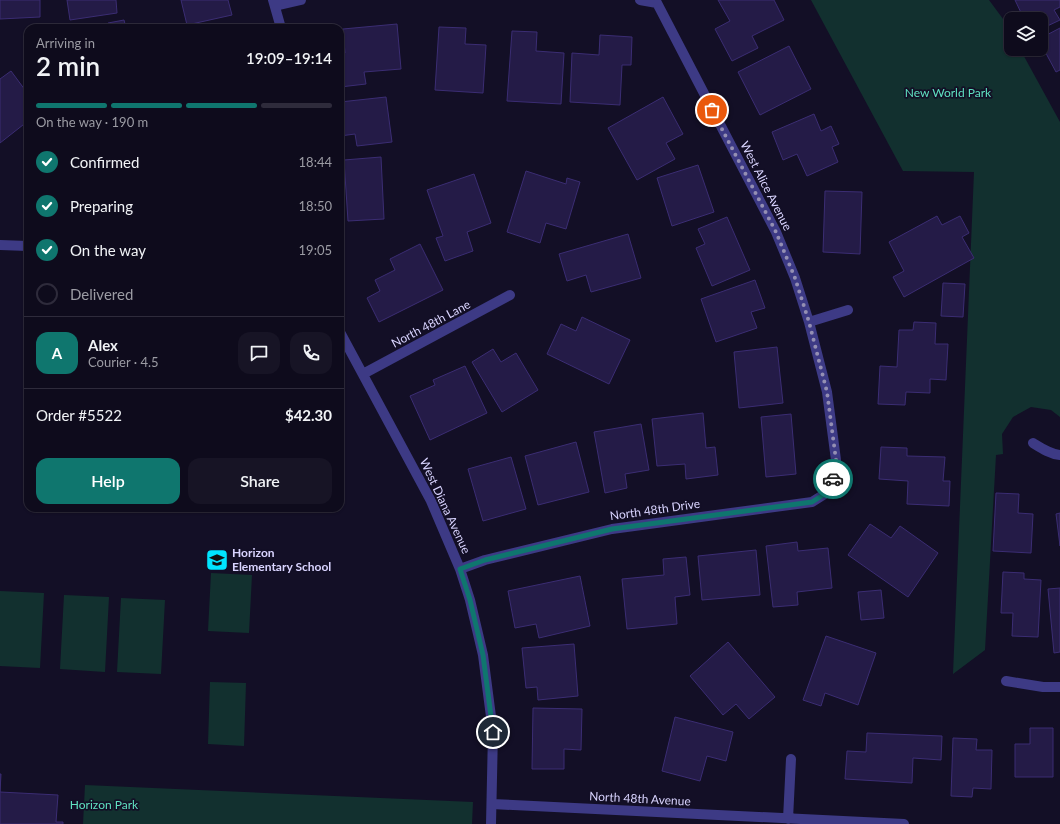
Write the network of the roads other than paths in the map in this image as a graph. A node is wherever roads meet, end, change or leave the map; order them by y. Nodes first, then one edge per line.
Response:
1 (302, 0) edge
2 (640, 0) edge
3 (274, 3) edge
4 (280, 24) edge
5 (0, 245) edge
6 (24, 246) edge
7 (510, 295) dead end
8 (848, 310) dead end
9 (809, 322) junction
10 (344, 339) edge
11 (363, 374) junction
12 (1033, 443) dead end
13 (1060, 455) edge
14 (831, 490) joint
15 (460, 569) junction
16 (1006, 681) dead end
17 (1060, 687) edge
18 (791, 759) dead end
19 (492, 804) junction
20 (788, 819) junction
21 (491, 824) edge
22 (904, 824) edge

1 - 3 street
2 - 9 street, West Alice Avenue
3 - 4 street
5 - 6 street
7 - 11 street, North 48th Lane
8 - 9 street
9 - 14 street, West Alice Avenue
10 - 11 street, West Diana Avenue
11 - 15 street, West Diana Avenue
12 - 13 street
14 - 15 street, North 48th Drive
15 - 19 street, West Diana Avenue
16 - 17 street
18 - 20 street
19 - 20 street, North 48th Avenue
19 - 21 street, West Diana Avenue
20 - 22 street, North 48th Avenue

